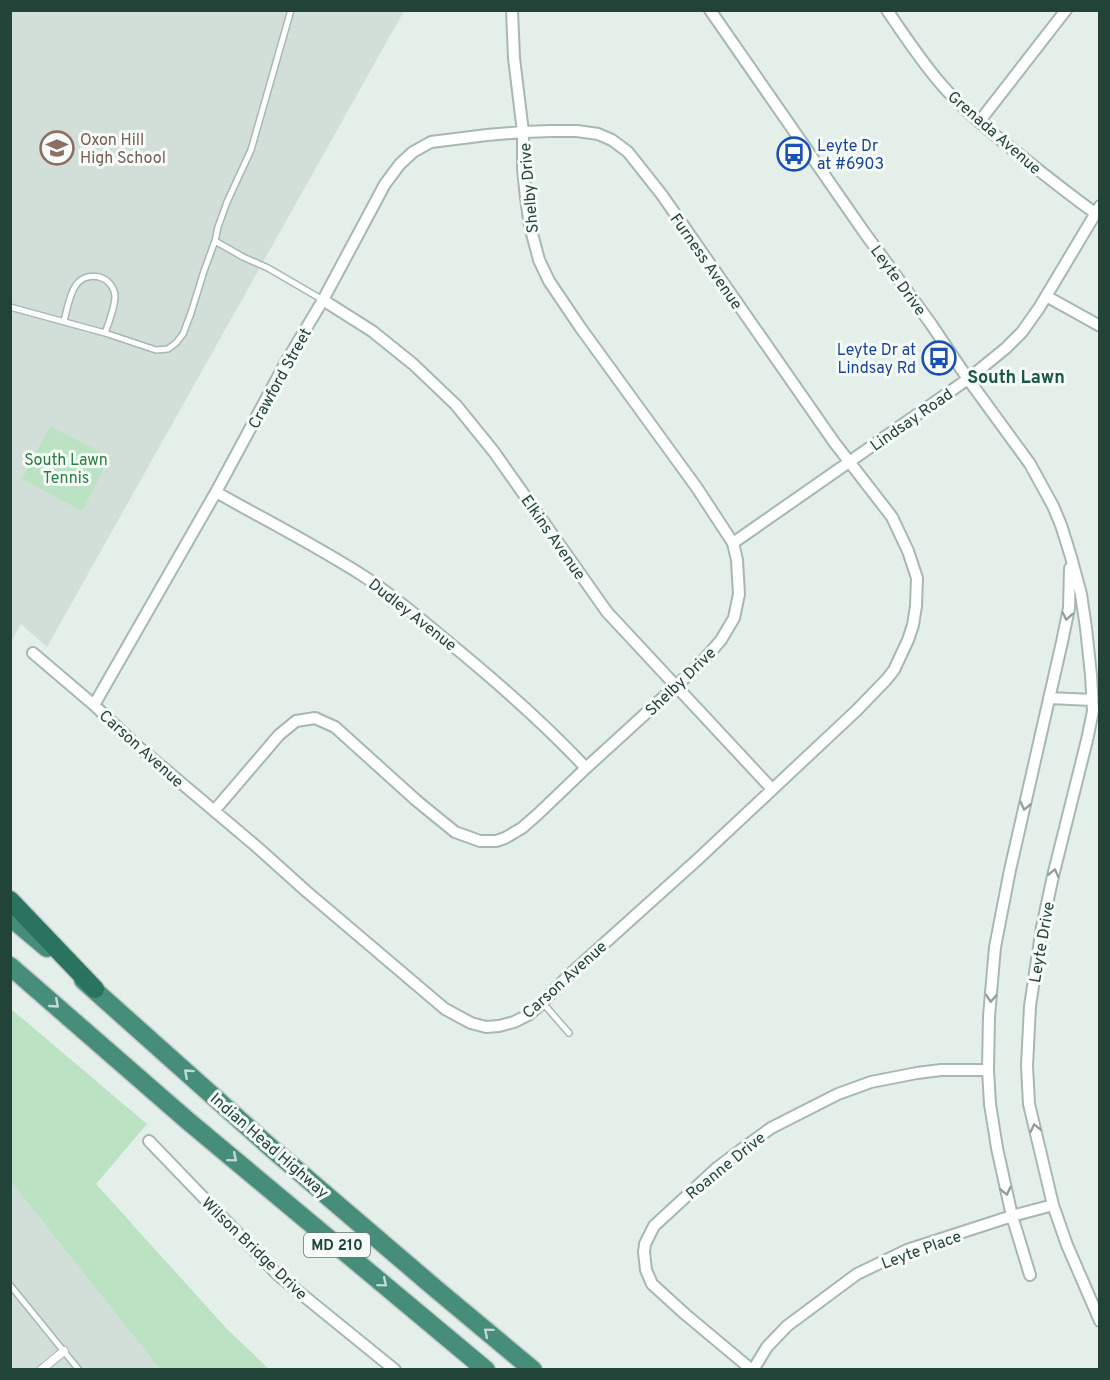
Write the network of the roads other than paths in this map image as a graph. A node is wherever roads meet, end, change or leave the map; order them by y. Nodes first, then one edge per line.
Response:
1 (291, 10) edge
2 (512, 10) edge
3 (710, 10) edge
4 (887, 10) edge
5 (1066, 10) edge
6 (980, 122) junction
7 (523, 132) junction
8 (1097, 210) edge
9 (215, 241) junction
10 (1046, 296) junction
11 (323, 300) junction
12 (10, 308) edge
13 (64, 321) junction
14 (1100, 326) edge
15 (105, 333) junction
16 (968, 379) junction
17 (850, 461) junction
18 (216, 492) junction
19 (733, 543) junction
20 (1071, 557) junction
21 (33, 653) dead end
22 (676, 685) junction
23 (1049, 698) junction
24 (1092, 700) junction
25 (94, 705) junction
26 (586, 768) junction
27 (772, 789) junction
28 (214, 811) junction
29 (10, 900) edge
30 (10, 917) edge
31 (10, 966) edge
32 (94, 989) junction
33 (542, 1002) junction
34 (569, 1033) dead end
35 (988, 1070) junction
36 (149, 1141) dead end
37 (1053, 1205) junction
38 (1012, 1216) junction
39 (1030, 1275) dead end
40 (10, 1285) edge
41 (1100, 1321) edge
42 (64, 1351) junction
43 (41, 1370) edge
44 (78, 1370) edge
45 (395, 1370) edge
46 (486, 1370) edge
47 (533, 1370) edge
48 (753, 1370) edge

1 - 9 lane
2 - 7 street, Shelby Drive
3 - 16 street, Leyte Drive
4 - 6 street, Grenada Avenue
5 - 6 street
6 - 8 street, Grenada Avenue
7 - 11 street, Crawford Street
7 - 17 street, Furness Avenue
7 - 19 street, Shelby Drive
8 - 10 street, Lindsay Road
9 - 11 lane
9 - 15 lane
10 - 14 street
10 - 16 street, Lindsay Road
11 - 18 street, Crawford Street
11 - 22 street, Elkins Avenue
12 - 13 lane
13 - 15 lane
13 - 15 lane
16 - 17 street, Lindsay Road
16 - 20 street, Leyte Drive
17 - 19 street, Lindsay Road
17 - 27 street, Carson Avenue
18 - 25 street, Crawford Street
18 - 26 street, Dudley Avenue
19 - 22 street, Shelby Drive
20 -> 23 street, Leyte Drive
20 - 24 street, Leyte Drive
21 - 25 street, Carson Avenue
22 - 26 street, Shelby Drive
22 - 27 street, Elkins Avenue
23 - 24 street
23 -> 35 street, Leyte Drive
37 -> 24 street, Leyte Drive
25 - 28 street, Carson Avenue
26 - 28 street, Shelby Drive
27 - 33 street, Carson Avenue
28 - 33 street, Carson Avenue
29 - 32 highway
30 - 32 highway, Indian Head Highway / MD 210
31 -> 46 highway, Indian Head Highway / MD 210
47 -> 32 highway, Indian Head Highway / MD 210
33 - 34 lane
35 -> 38 street, Leyte Drive
35 - 48 street, Roanne Drive
36 - 45 street, Wilson Bridge Drive
37 - 38 street, Leyte Place
37 - 41 street, Leyte Drive
38 - 39 street, Leyte Drive
38 - 48 street, Leyte Place
40 - 42 lane
42 - 43 street
42 - 44 lane

